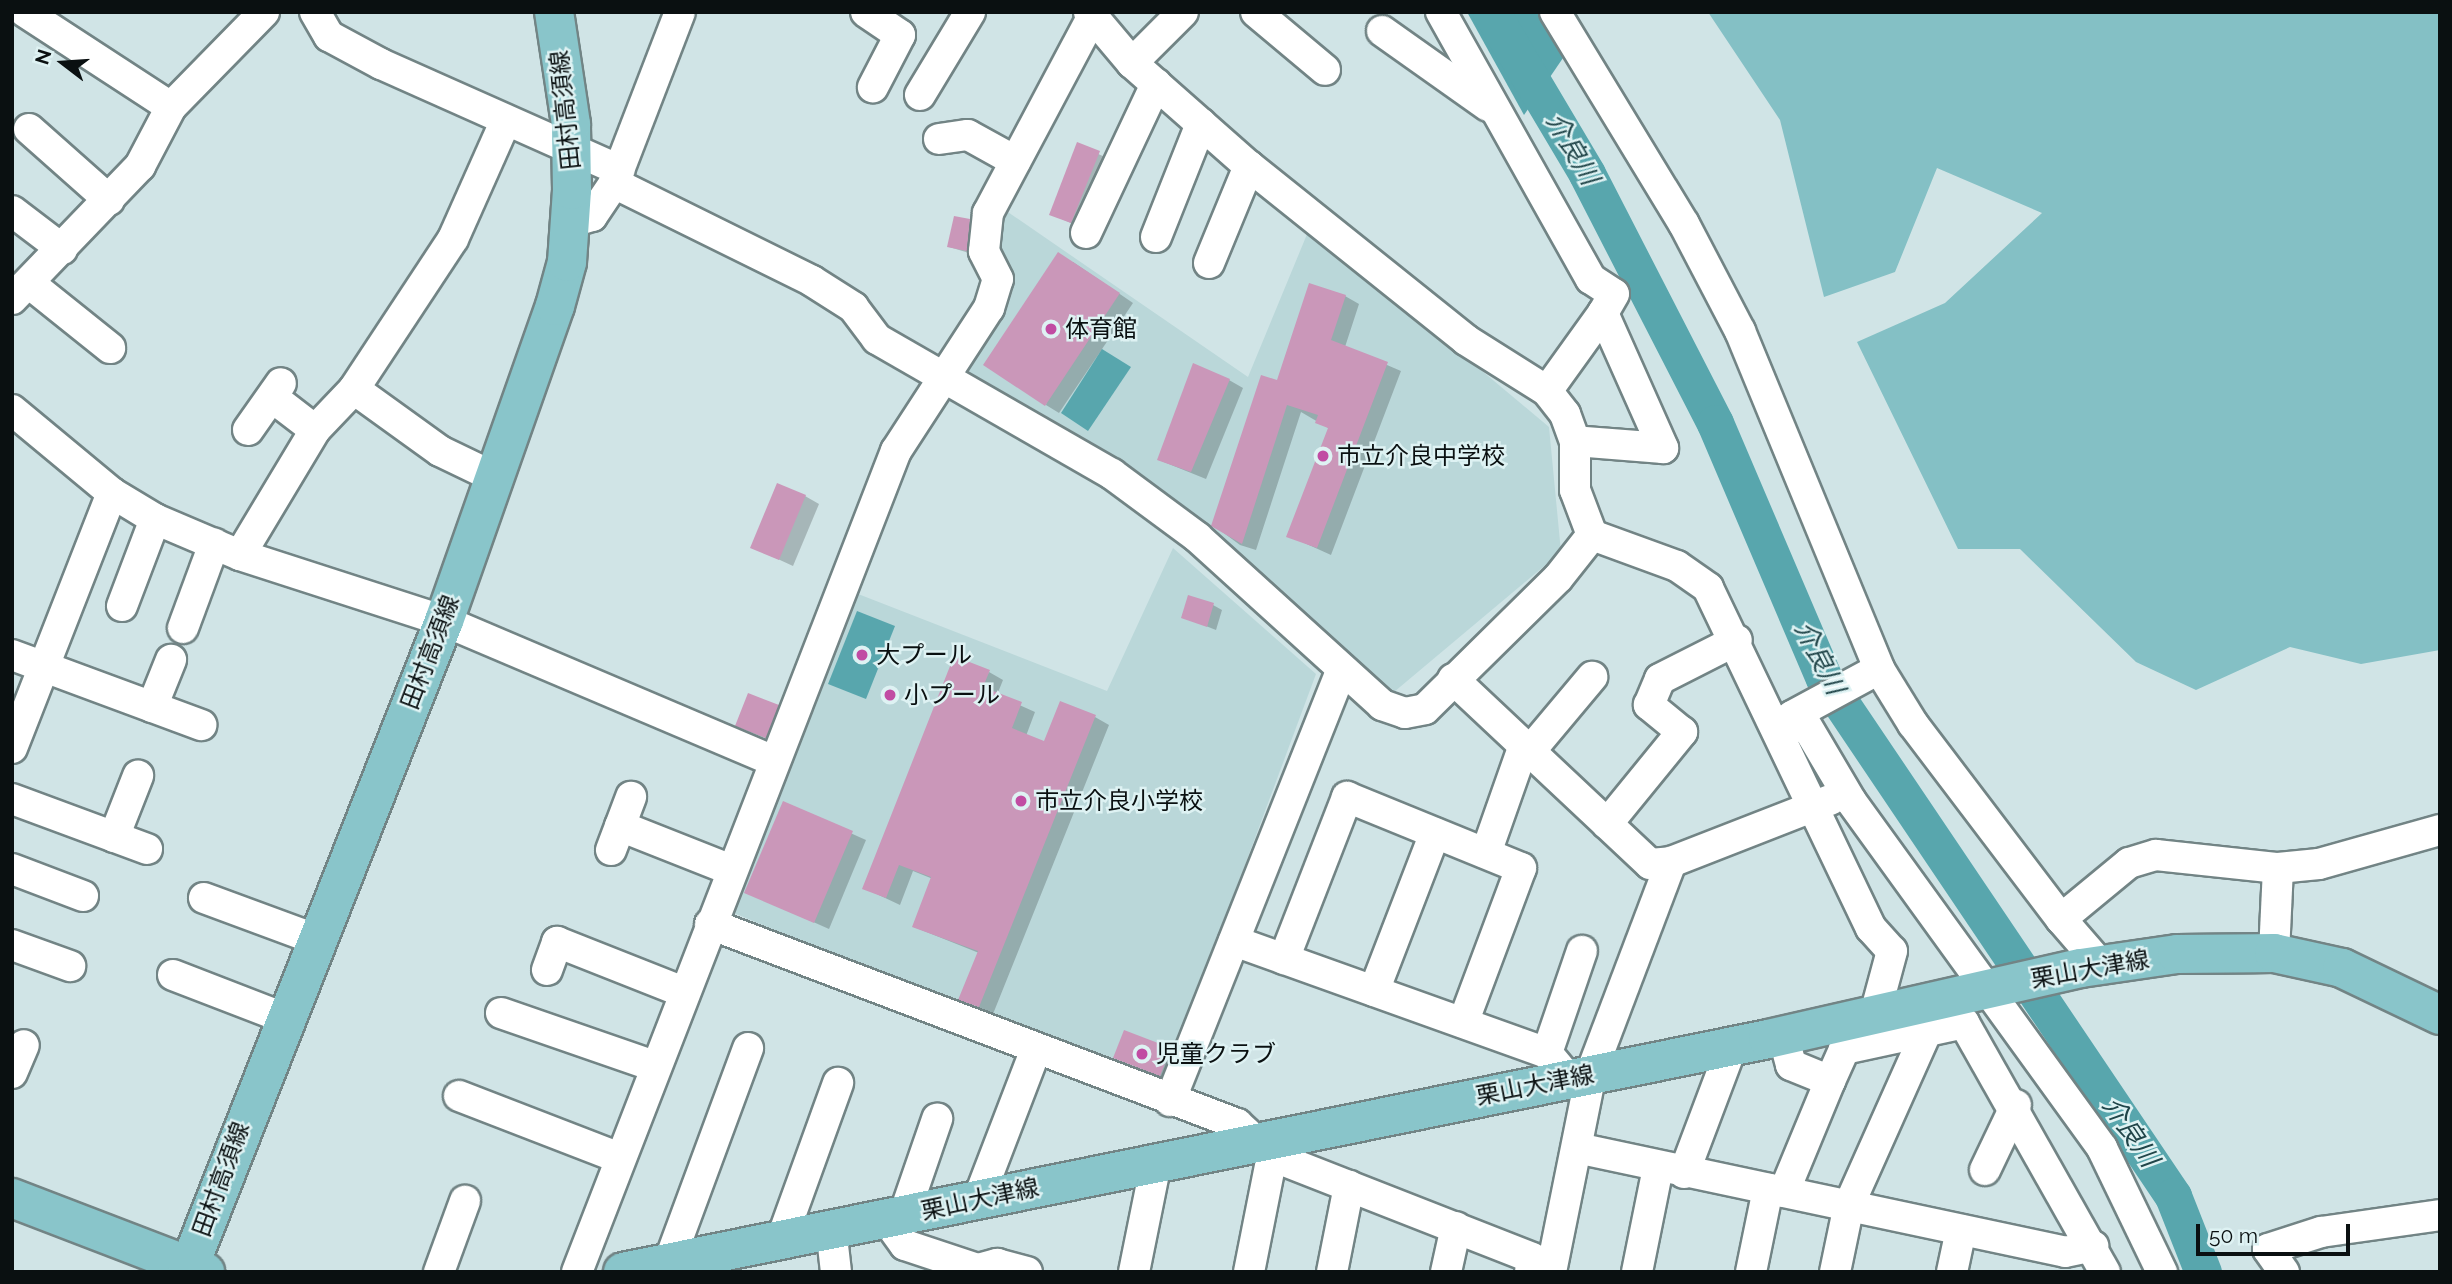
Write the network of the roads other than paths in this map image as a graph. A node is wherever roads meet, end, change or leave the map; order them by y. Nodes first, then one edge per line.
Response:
1 (25, 12) edge
2 (264, 12) edge
3 (315, 12) edge
4 (554, 12) edge
5 (680, 12) edge
6 (866, 12) edge
7 (970, 12) edge
8 (1183, 12) edge
9 (1256, 12) edge
10 (1555, 12) edge
11 (1090, 14) edge
12 (1450, 15) edge
13 (1382, 31) dead end
14 (1132, 63) junction
15 (1325, 70) dead end
16 (1156, 84) junction
17 (873, 87) dead end
18 (920, 95) dead end
19 (171, 107) junction
20 (1492, 108) junction
21 (506, 120) junction
22 (1201, 124) junction
23 (29, 129) dead end
24 (939, 139) dead end
25 (572, 148) junction
26 (1015, 161) junction
27 (1249, 166) junction
28 (617, 176) junction
29 (110, 200) junction
30 (12, 211) edge
31 (572, 222) junction
32 (1086, 233) dead end
33 (1156, 237) dead end
34 (62, 249) junction
35 (1209, 263) dead end
36 (21, 291) edge
37 (1603, 313) junction
38 (110, 348) dead end
39 (942, 380) junction
40 (354, 389) junction
41 (1547, 391) junction
42 (12, 410) edge
43 (315, 429) junction
44 (248, 430) dead end
45 (1575, 441) junction
46 (494, 477) junction
47 (112, 493) junction
48 (155, 519) junction
49 (1592, 535) junction
50 (227, 550) junction
51 (122, 606) dead end
52 (1724, 612) junction
53 (444, 621) junction
54 (183, 628) dead end
55 (1737, 640) junction
56 (12, 655) edge
57 (171, 660) dead end
58 (42, 666) junction
59 (1341, 671) junction
60 (1872, 674) junction
61 (1592, 677) dead end
62 (1453, 678) junction
63 (152, 707) junction
64 (1799, 713) junction
65 (201, 725) dead end
66 (12, 748) edge
67 (1527, 748) junction
68 (774, 761) junction
69 (138, 776) dead end
70 (631, 797) dead end
71 (12, 799) edge
72 (1813, 809) junction
73 (1607, 824) junction
74 (2440, 830) edge
75 (1435, 832) junction
76 (114, 837) junction
77 (147, 849) dead end
78 (1486, 853) junction
79 (1671, 862) junction
80 (2278, 868) junction
81 (12, 869) edge
82 (731, 870) junction
83 (83, 896) dead end
84 (204, 897) dead end
85 (2061, 919) junction
86 (710, 924) junction
87 (315, 939) junction
88 (1234, 942) junction
89 (12, 945) edge
90 (1582, 951) dead end
91 (2274, 953) junction
92 (1284, 959) junction
93 (71, 966) dead end
94 (2091, 967) junction
95 (547, 970) dead end
96 (173, 975) dead end
97 (1988, 988) junction
98 (1374, 991) junction
99 (683, 992) junction
100 (501, 1013) dead end
101 (1875, 1014) junction
102 (2440, 1015) edge
103 (282, 1017) junction
104 (1464, 1023) junction
105 (1926, 1033) junction
106 (1783, 1035) junction
107 (24, 1045) dead end
108 (1732, 1046) junction
109 (748, 1048) dead end
110 (1036, 1049) junction
111 (654, 1066) junction
112 (1569, 1068) junction
113 (12, 1073) edge
114 (1830, 1081) junction
115 (838, 1083) dead end
116 (459, 1096) dead end
117 (1170, 1101) junction
118 (2017, 1105) junction
119 (937, 1119) dead end
120 (1577, 1147) junction
121 (1264, 1148) junction
122 (617, 1157) junction
123 (1156, 1163) junction
124 (1985, 1170) dead end
125 (1671, 1171) junction
126 (1349, 1186) junction
127 (1776, 1191) junction
128 (978, 1200) junction
129 (465, 1201) dead end
130 (14, 1204) edge
131 (1849, 1205) junction
132 (2440, 1215) edge
133 (1456, 1227) junction
134 (831, 1228) junction
135 (1961, 1230) junction
136 (782, 1238) junction
137 (899, 1238) edge
138 (2081, 1260) edge
139 (669, 1262) junction
140 (194, 1270) edge
141 (983, 1270) edge
142 (439, 1272) edge
143 (577, 1272) edge
144 (623, 1272) edge
145 (836, 1272) edge
146 (1027, 1272) edge
147 (1134, 1272) edge
148 (1249, 1272) edge
149 (1332, 1272) edge
150 (1446, 1272) edge
151 (1530, 1272) edge
152 (1551, 1272) edge
153 (1637, 1272) edge
154 (1751, 1272) edge
155 (1835, 1272) edge
156 (1952, 1272) edge
157 (2162, 1272) edge
158 (2284, 1272) edge

1 - 19 street
2 - 19 street
3 - 21 street
4 - 25 main road, 田村高須線
5 - 28 street
6 - 17 street
7 - 18 street
8 - 14 street
9 - 15 street
10 - 60 street
11 - 14 street
11 - 26 street
12 - 20 street
13 - 20 street
14 - 16 street
16 - 22 street
16 - 32 street
19 - 29 street
20 - 37 street
21 - 25 street
21 - 40 street
22 - 27 street
22 - 33 street
23 - 29 street
24 - 26 street
25 - 28 street
25 - 31 main road, 田村高須線
26 - 39 street
27 - 35 street
27 - 41 street
28 - 31 street
28 - 39 street
29 - 34 street
30 - 34 street
31 - 46 main road, 田村高須線
34 - 36 street
36 - 38 street
37 - 41 street
37 - 45 street
39 - 59 street
39 - 68 street
40 - 43 street
40 - 46 street
41 - 45 street
42 - 47 street
43 - 44 street
43 - 50 street
45 - 49 street
46 - 53 main road, 田村高須線
47 - 48 street
47 - 58 street
48 - 50 street
48 - 51 street
49 - 52 street
49 - 62 street
50 - 53 street
50 - 54 street
52 - 55 street
52 - 64 street
53 - 68 street
53 - 87 main road, 田村高須線
55 - 72 street
55 - 73 street
56 - 58 street
57 - 63 street
58 - 63 street
58 - 66 street
59 - 62 street
59 - 88 street
60 - 64 street
60 - 85 street
61 - 67 street
62 - 67 street
63 - 65 street
64 - 72 street
64 - 97 street
67 - 73 street
67 - 78 street
68 - 82 street
69 - 76 street
70 - 82 street
71 - 76 street
72 - 79 street
72 - 101 street
73 - 79 street
74 - 80 street
75 - 78 street
75 - 92 street
75 - 98 street
76 - 77 street
78 - 104 street
79 - 112 street
80 - 85 street
80 - 91 street
81 - 83 street
82 - 86 street
84 - 87 street
85 - 94 street
86 - 99 street
86 - 110 street
87 - 103 main road, 田村高須線
88 - 92 street
88 - 117 street
89 - 93 street
90 - 112 street
91 - 94 main road, 栗山大津線
91 - 102 main road, 栗山大津線
92 - 98 street
94 - 97 main road, 栗山大津線
95 - 99 street
96 - 103 street
97 - 101 main road, 栗山大津線
97 - 157 street
98 - 104 street
99 - 111 street
100 - 111 street
101 - 106 main road, 栗山大津線
103 - 140 main road, 田村高須線
104 - 112 street
105 - 114 street
105 - 118 street
105 - 131 street
106 - 108 main road, 栗山大津線
106 - 114 street
107 - 113 street
108 - 112 main road, 栗山大津線
108 - 125 street
109 - 139 street
110 - 117 street
110 - 128 street
111 - 122 street
112 - 120 street
112 - 121 main road, 栗山大津線
114 - 127 street
115 - 136 street
116 - 122 street
117 - 121 street
118 - 124 street
118 - 138 street
119 - 137 street
120 - 125 street
120 - 152 street
121 - 123 main road, 栗山大津線
121 - 126 street
121 - 148 street
122 - 143 street
123 - 128 main road, 栗山大津線
123 - 147 street
125 - 127 street
125 - 153 street
126 - 133 street
126 - 149 street
127 - 131 street
127 - 154 street
128 - 137 main road, 栗山大津線
129 - 142 street
130 - 140 main road
131 - 135 street
131 - 155 street
132 - 158 street
133 - 150 street
133 - 151 street
134 - 136 main road, 栗山大津線
134 - 137 main road, 栗山大津線
134 - 145 street
135 - 138 street
135 - 156 street
136 - 139 main road, 栗山大津線
137 - 141 street
139 - 144 main road, 栗山大津線
141 - 146 street

